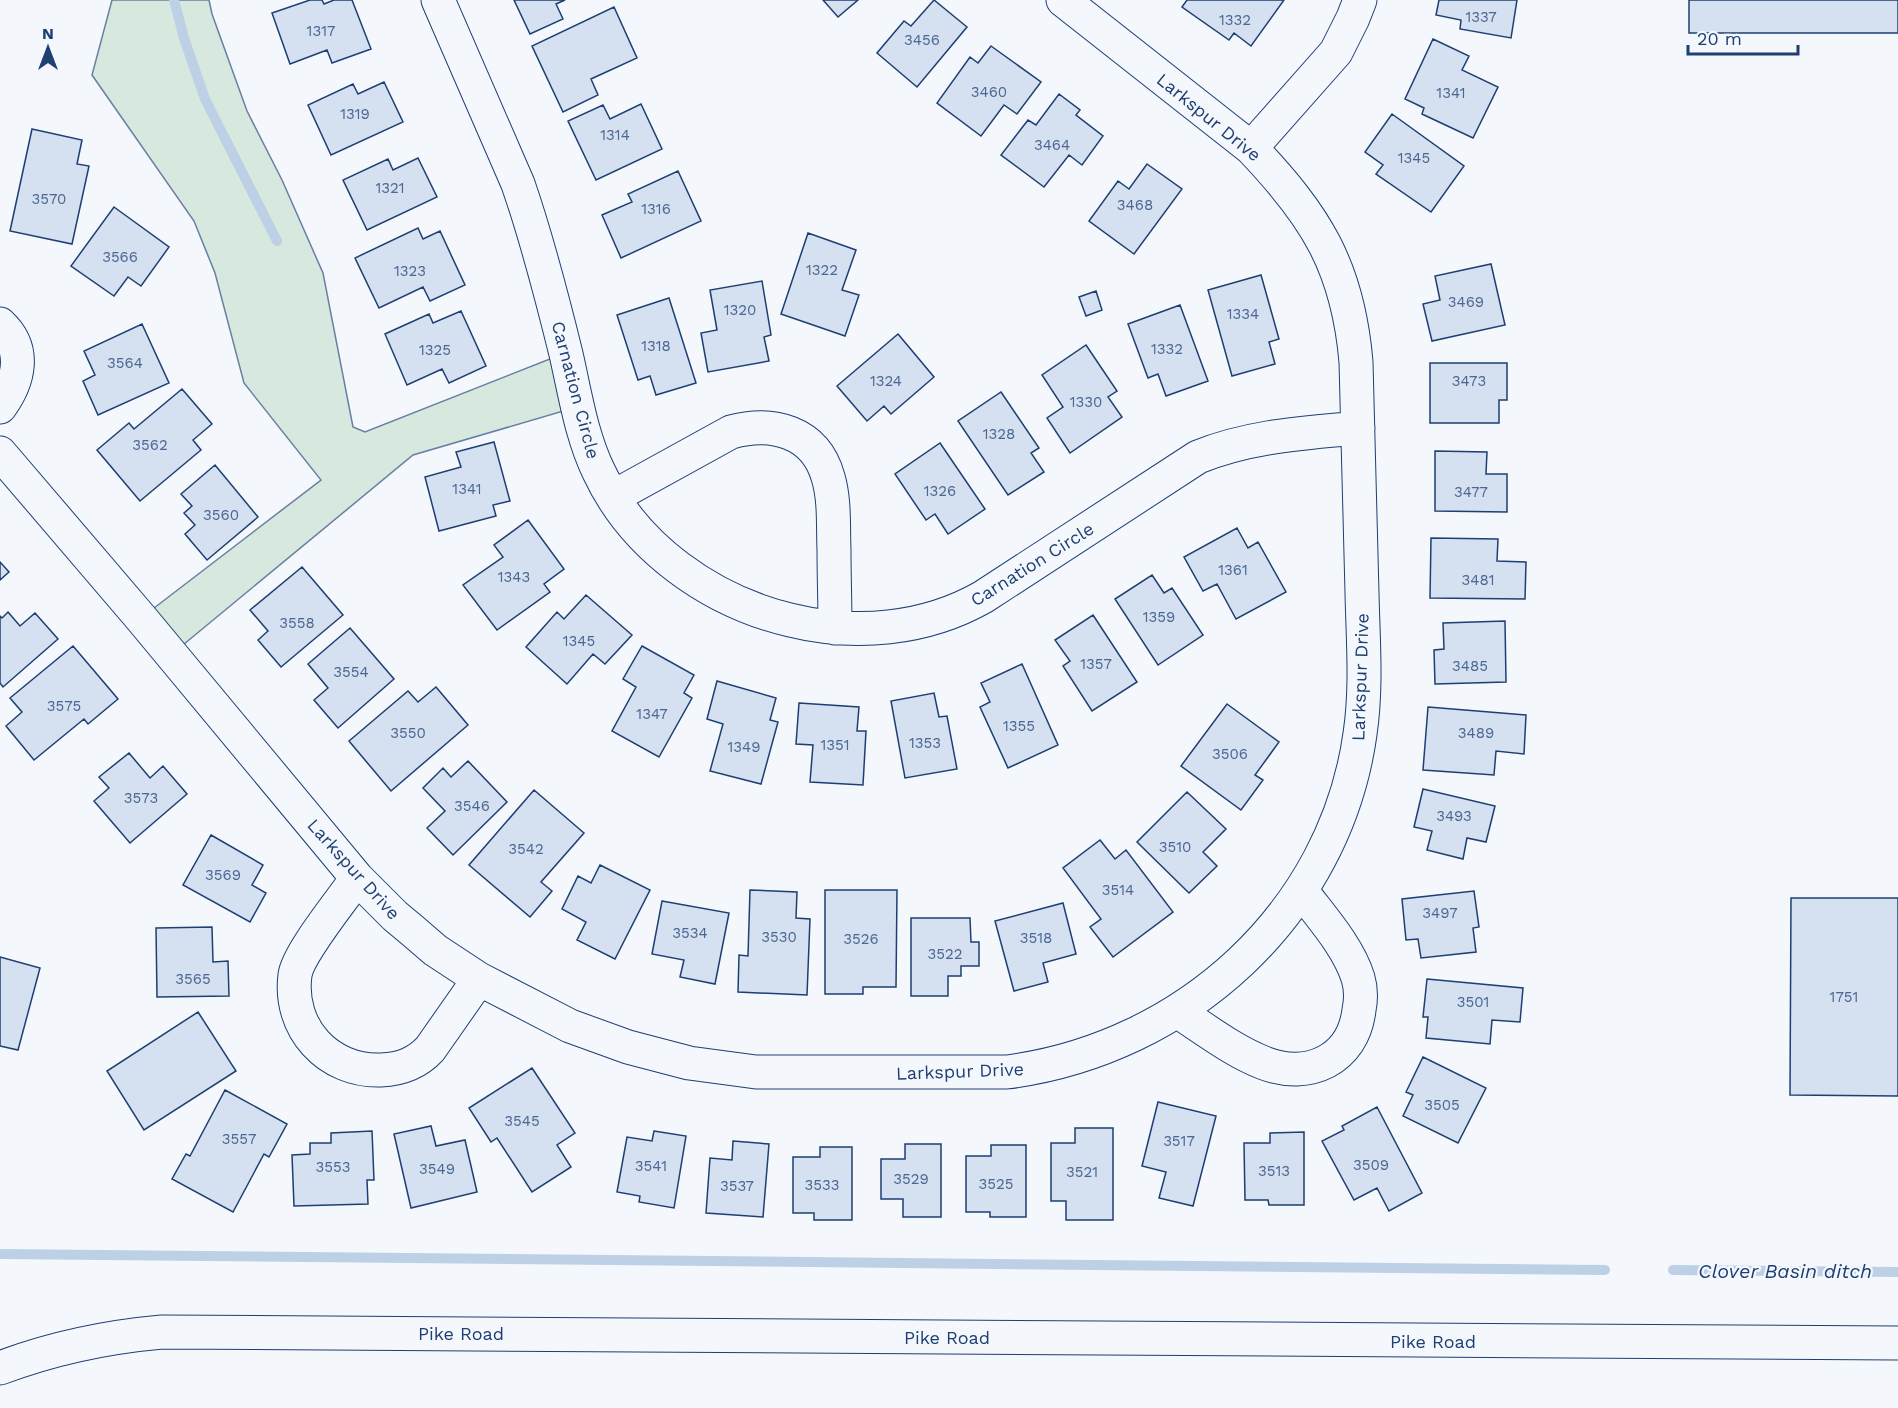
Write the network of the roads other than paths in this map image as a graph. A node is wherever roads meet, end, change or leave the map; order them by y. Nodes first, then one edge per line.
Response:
1 (438, 0) edge
2 (1063, 0) edge
3 (1360, 0) edge
4 (1251, 148) junction
5 (0, 324) edge
6 (0, 407) edge
7 (1358, 428) junction
8 (0, 453) edge
9 (613, 497) junction
10 (835, 628) junction
11 (357, 878) junction
12 (1301, 890) junction
13 (479, 978) junction
14 (1177, 1011) junction
15 (1898, 1342) edge
16 (0, 1368) edge

1 - 9 street, Carnation Circle
2 - 4 street, Larkspur Drive
3 - 4 street
4 - 7 street, Larkspur Drive
5 - 6 street
7 - 10 street, Carnation Circle
7 - 12 street, Larkspur Drive
8 - 11 street, Larkspur Drive
9 - 10 street, Carnation Circle
9 - 10 street
11 - 13 street, Larkspur Drive
11 - 13 street
12 - 14 street, Larkspur Drive
12 - 14 street
13 - 14 street, Larkspur Drive
15 - 16 street, Pike Road

